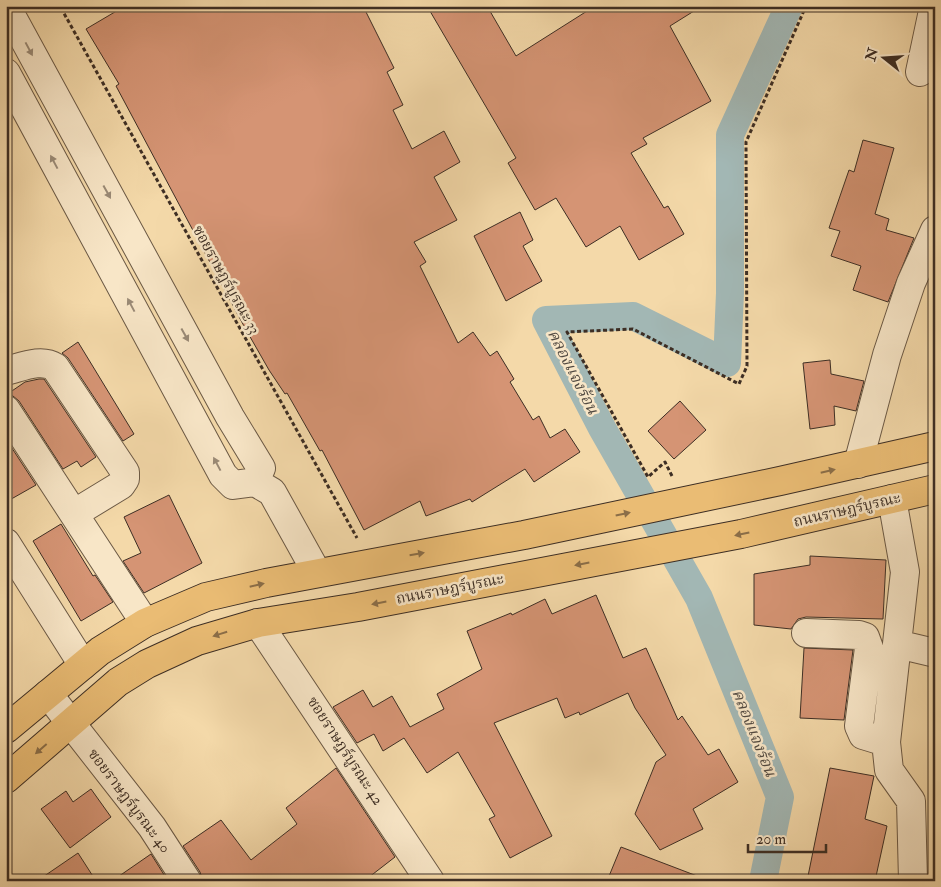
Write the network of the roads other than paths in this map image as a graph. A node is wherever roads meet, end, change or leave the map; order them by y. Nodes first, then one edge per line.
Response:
1 (6, 6) edge
2 (934, 6) edge
3 (920, 72) dead end
4 (6, 74) edge
5 (935, 230) edge
6 (6, 371) edge
7 (6, 410) edge
8 (935, 446) edge
9 (858, 464) junction
10 (255, 482) junction
11 (935, 489) edge
12 (892, 499) junction
13 (75, 513) junction
14 (6, 544) edge
15 (317, 573) junction
16 (145, 623) junction
17 (258, 623) junction
18 (806, 633) dead end
19 (897, 644) junction
20 (935, 653) edge
21 (92, 658) junction
22 (118, 682) junction
23 (48, 694) junction
24 (70, 723) junction
25 (6, 728) edge
26 (886, 742) junction
27 (6, 778) edge
28 (186, 881) edge
29 (430, 881) edge
30 (913, 881) edge

1 -> 10 street
2 - 3 street
10 -> 4 street
5 - 9 street
6 - 13 street
7 - 13 street
8 - 9 main road
15 -> 9 main road
10 - 15 street
11 - 12 main road, ถนนราษฎร์บูรณะ
12 -> 17 main road, ถนนราษฎร์บูรณะ
12 - 19 street
13 - 16 street
14 - 21 street
16 -> 15 main road
16 - 21 main road
17 -> 22 main road, ถนนราษฎร์บูรณะ
17 - 29 street, ซอยราษฎร์บูรณะ 42
18 - 26 street
19 - 20 street
19 - 26 street
21 - 22 main road
21 - 23 main road
22 - 24 main road, ถนนราษฎร์บูรณะ
23 - 24 street, ซอยราษฎร์บูรณะ 40
23 - 25 main road
24 -> 27 main road, ถนนราษฎร์บูรณะ
24 - 28 street, ซอยราษฎร์บูรณะ 40
26 - 30 street

